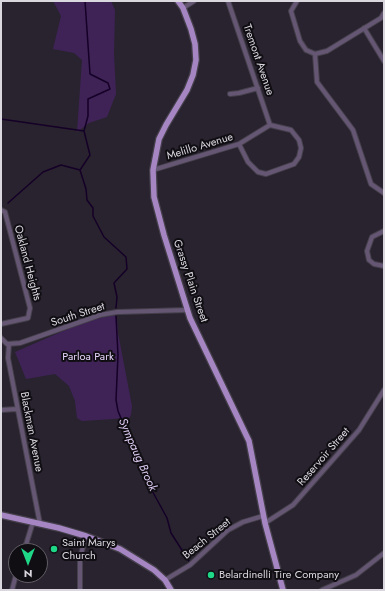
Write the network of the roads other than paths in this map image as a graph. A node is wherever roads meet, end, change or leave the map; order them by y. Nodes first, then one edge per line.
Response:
1 (178, 1) edge
2 (194, 1) edge
3 (228, 1) edge
4 (297, 1) edge
5 (183, 8) junction
6 (384, 13) edge
7 (364, 28) junction
8 (315, 54) junction
9 (384, 60) edge
10 (258, 88) junction
11 (230, 94) dead end
12 (270, 126) junction
13 (239, 144) junction
14 (153, 170) junction
15 (384, 193) edge
16 (1, 210) edge
17 (384, 231) edge
18 (384, 266) edge
19 (188, 310) junction
20 (1, 324) edge
21 (1, 338) edge
22 (9, 344) junction
23 (384, 390) edge
24 (17, 409) junction
25 (1, 410) edge
26 (1, 515) edge
27 (263, 516) junction
28 (33, 522) junction
29 (265, 523) junction
30 (40, 524) junction
31 (86, 536) junction
32 (26, 543) edge
33 (384, 552) edge
34 (165, 580) junction
35 (80, 590) edge
36 (171, 590) edge
37 (283, 590) edge
38 (322, 590) edge

1 - 5 main road, Grassy Plain Street
2 - 5 street
3 - 10 street, Tremont Avenue
4 - 8 street
5 - 14 main road, Grassy Plain Street
6 - 7 street
7 - 8 street
7 - 9 street
8 - 15 street
10 - 11 street
10 - 12 street, Tremont Avenue
12 - 13 street, Melillo Avenue
12 - 13 street
13 - 14 street, Melillo Avenue
14 - 19 main road, Grassy Plain Street
16 - 20 street, Oakland Heights
17 - 18 street
19 - 22 street, South Street
19 - 27 main road, Grassy Plain Street
21 - 22 street
22 - 24 street, Blackman Avenue
23 - 29 street, Reservoir Street
24 - 25 street
24 - 30 street, Blackman Avenue
26 - 28 main road
27 - 29 main road, Grassy Plain Street
27 - 34 street, Beach Street
28 - 30 main road
28 - 32 street
29 - 37 main road, Grassy Plain Street
30 - 31 main road
31 - 34 main road
31 - 35 street
33 - 38 street
34 - 36 main road

